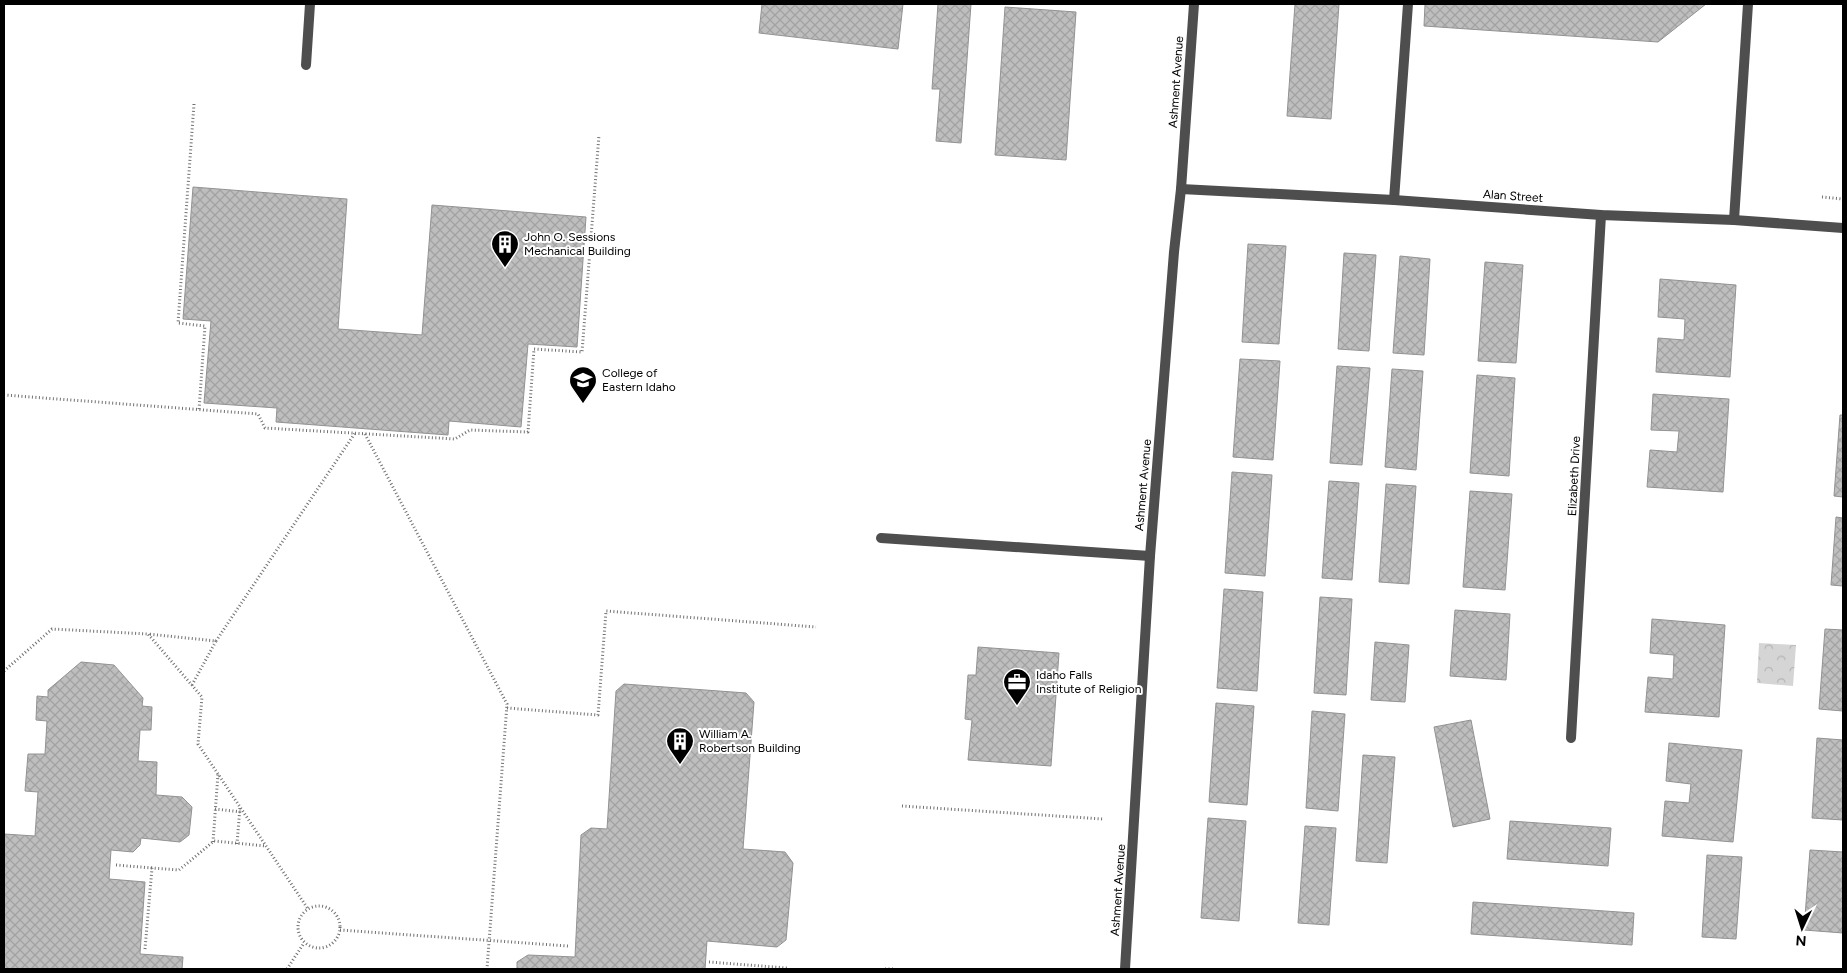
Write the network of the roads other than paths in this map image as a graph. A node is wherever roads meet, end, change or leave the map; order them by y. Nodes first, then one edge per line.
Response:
1 (310, 4) edge
2 (1194, 4) edge
3 (1408, 4) edge
4 (1748, 4) edge
5 (306, 66) dead end
6 (1181, 189) junction
7 (1394, 200) junction
8 (1601, 215) junction
9 (1734, 220) junction
10 (1843, 228) edge
11 (881, 538) dead end
12 (1150, 556) junction
13 (1572, 738) dead end
14 (1125, 969) edge

1 - 5 street
2 - 6 street, Ashment Avenue
3 - 7 street
4 - 9 street
6 - 7 street, Alan Street
6 - 12 street, Ashment Avenue
7 - 8 street, Alan Street
8 - 9 street, Alan Street
8 - 13 street, Elizabeth Drive
9 - 10 street, Alan Street
11 - 12 street
12 - 14 street, Ashment Avenue

